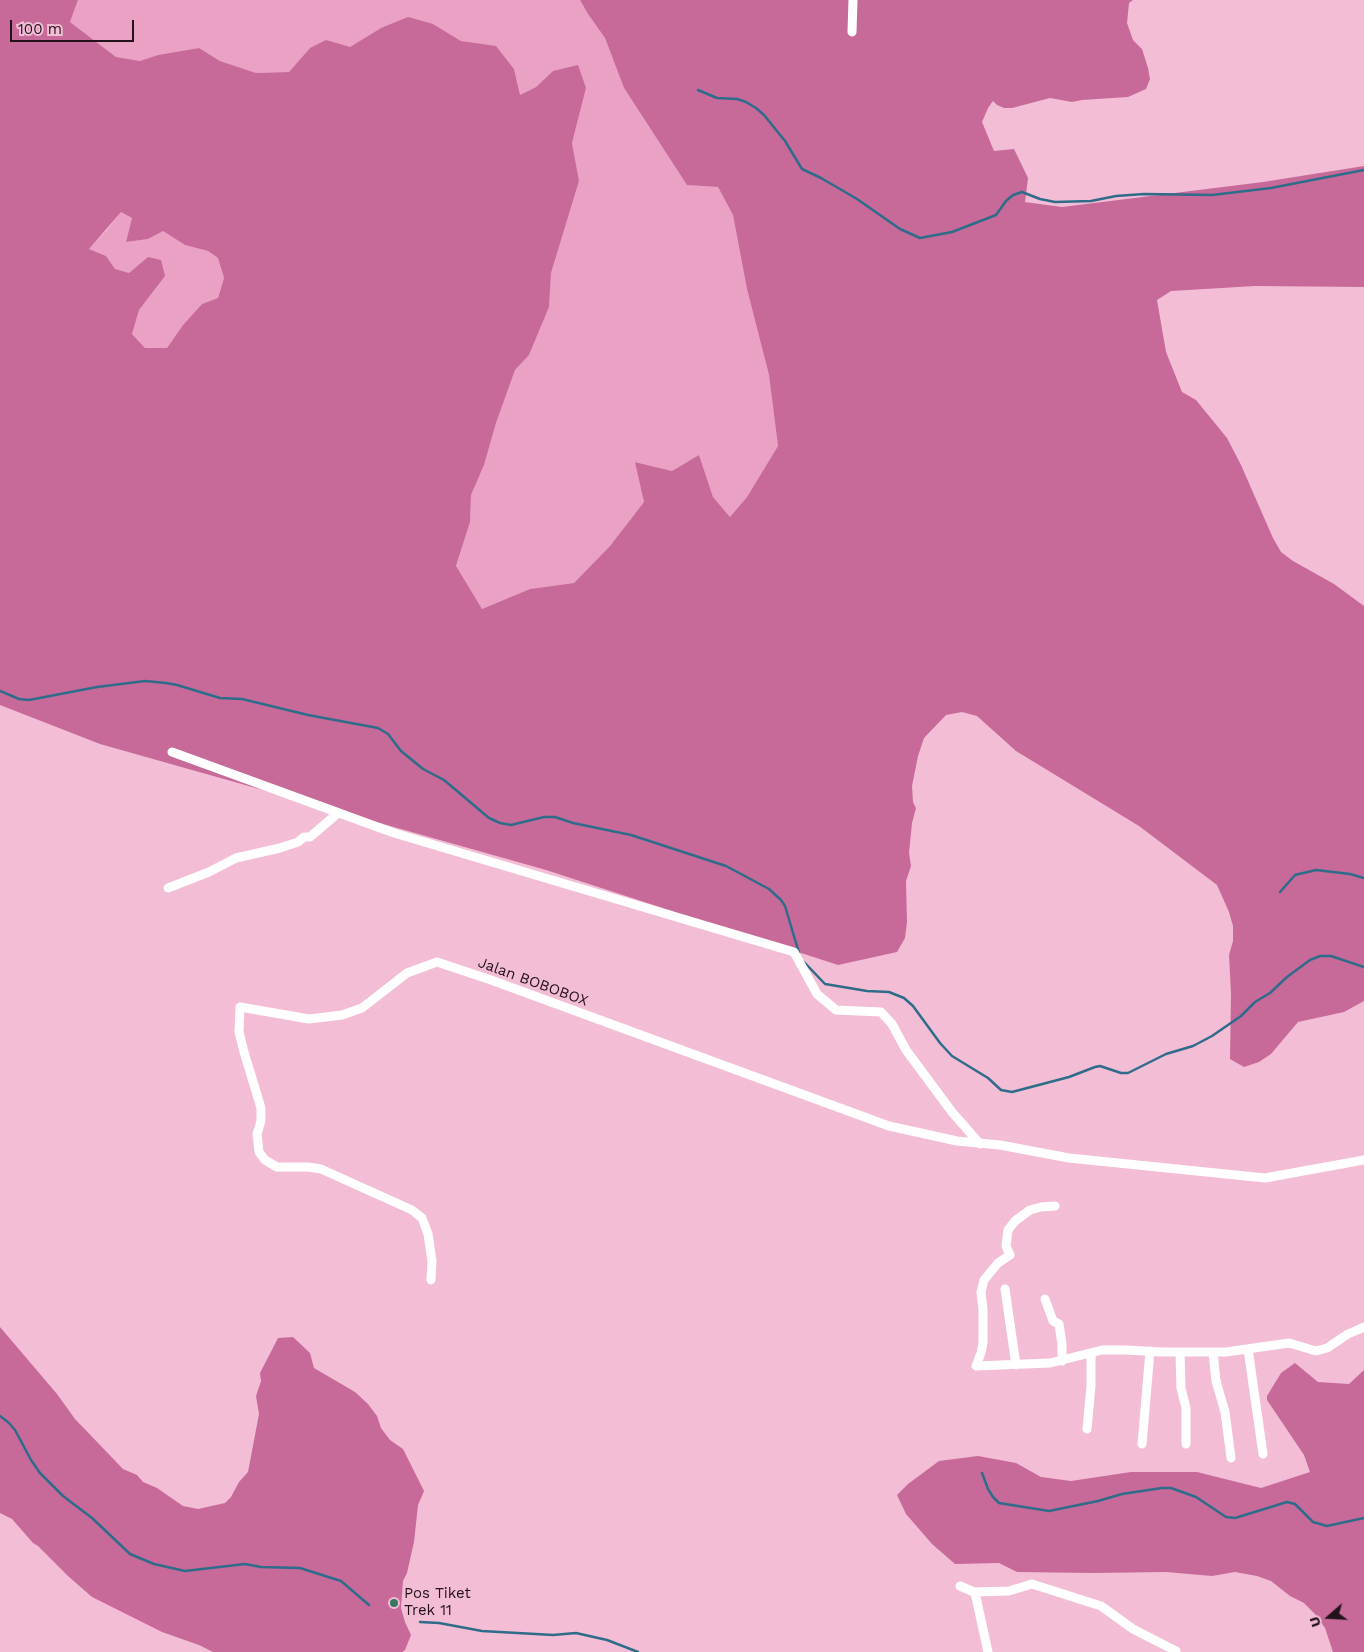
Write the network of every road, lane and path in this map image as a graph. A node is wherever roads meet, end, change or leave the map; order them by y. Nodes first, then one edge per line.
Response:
1 (852, 0) edge
2 (852, 32) dead end
3 (172, 752) dead end
4 (338, 813) junction
5 (168, 888) dead end
6 (980, 1144) junction
7 (1364, 1160) edge
8 (1055, 1206) dead end
9 (431, 1280) dead end
10 (1005, 1289) dead end
11 (1045, 1299) dead end
12 (1364, 1327) edge
13 (1245, 1349) junction
14 (1150, 1351) junction
15 (1180, 1352) junction
16 (1213, 1352) junction
17 (1090, 1353) junction
18 (1062, 1361) junction
19 (1016, 1365) junction
20 (1087, 1430) dead end
21 (1142, 1444) dead end
22 (1186, 1444) dead end
23 (1263, 1454) dead end
24 (1231, 1458) dead end
25 (960, 1586) dead end
26 (974, 1592) junction
27 (1176, 1651) dead end
28 (988, 1652) edge

1 - 2 street
3 - 4 street
4 - 5 street
4 - 6 street
6 - 7 street, Jalan BOBOBOX
6 - 9 street, Jalan BOBOBOX
8 - 19 street
10 - 19 street
11 - 18 street
12 - 13 street
13 - 16 street
13 - 23 street
14 - 15 street
14 - 17 street
14 - 21 street
15 - 16 street
15 - 22 street
16 - 24 street
17 - 18 street
17 - 20 street
18 - 19 street
25 - 26 street
26 - 27 street
26 - 28 street

